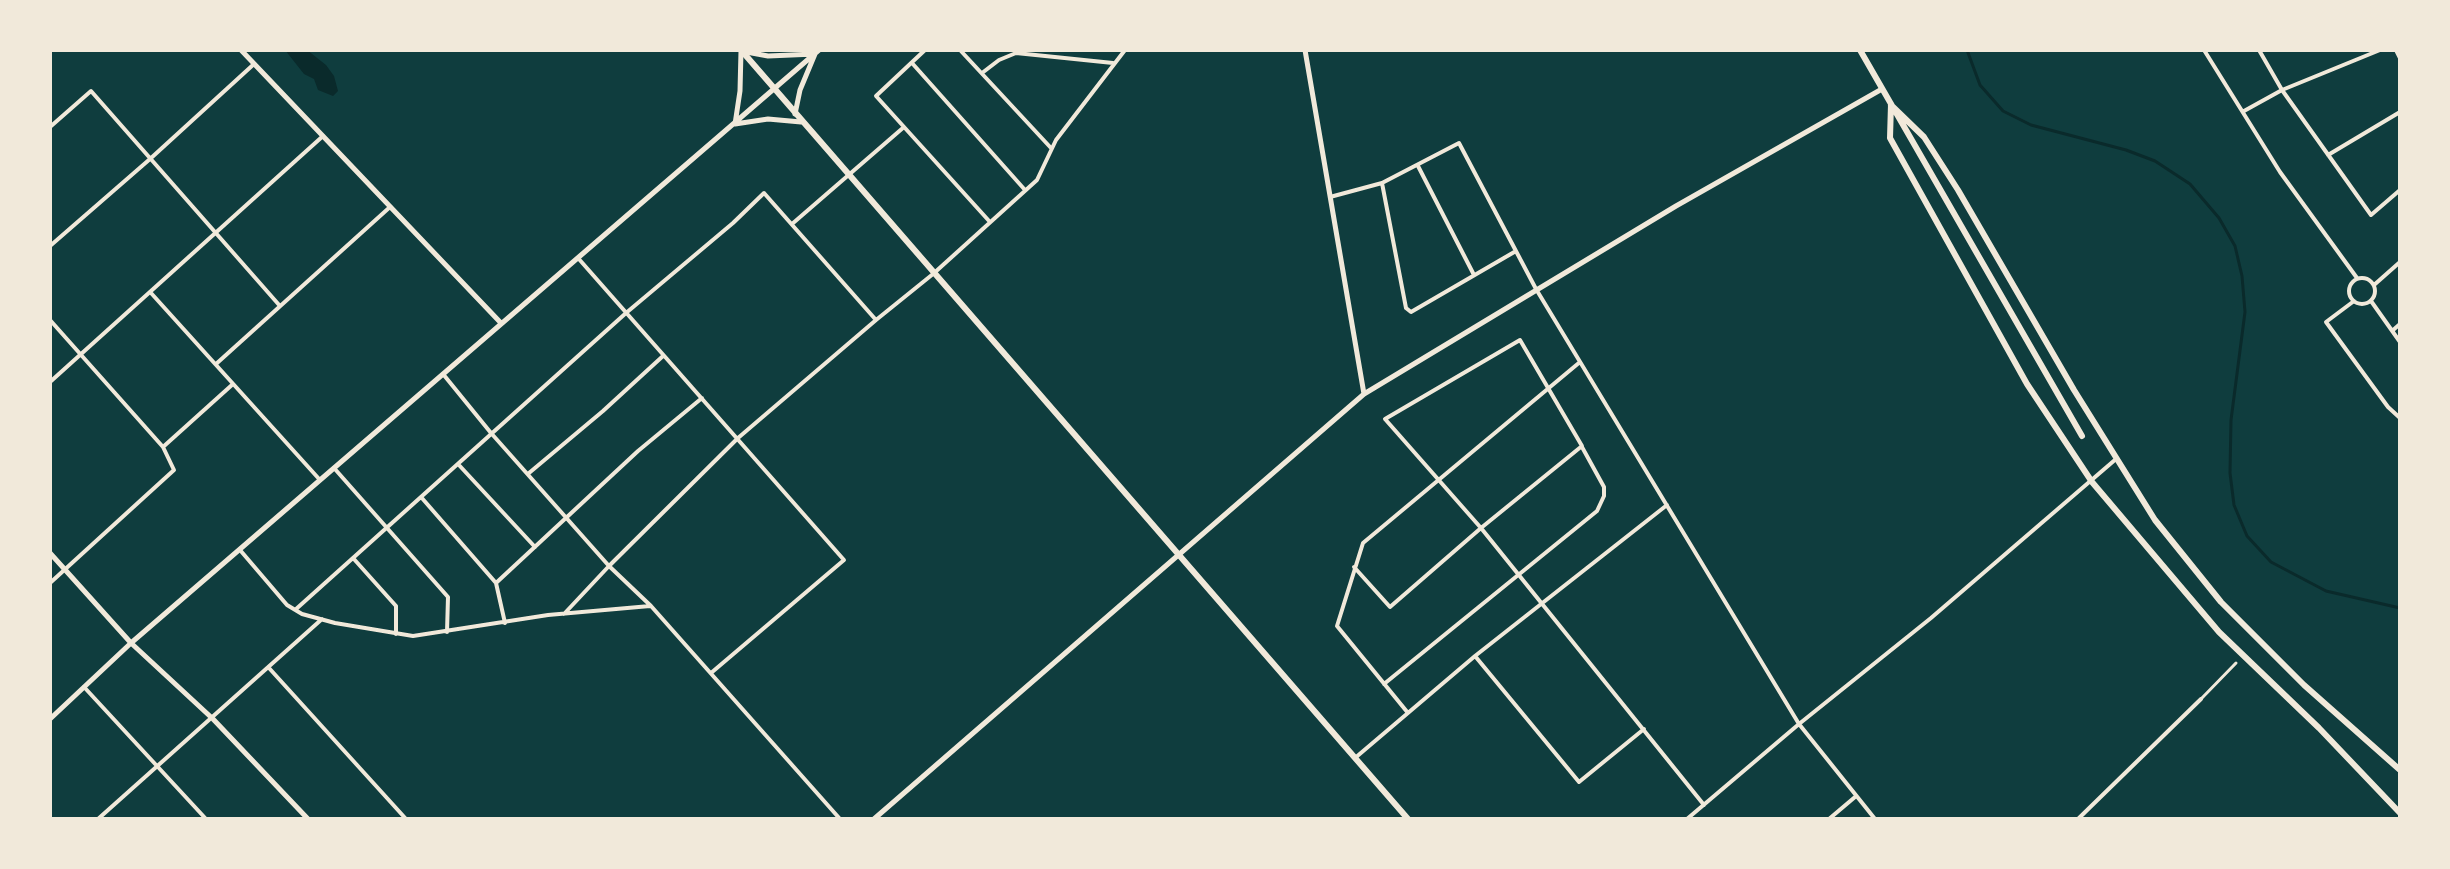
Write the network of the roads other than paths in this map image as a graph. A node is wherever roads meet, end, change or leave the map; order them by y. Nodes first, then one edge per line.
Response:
1 (241, 50) edge
2 (741, 50) edge
3 (925, 50) edge
4 (960, 50) edge
5 (1125, 50) edge
6 (1305, 50) edge
7 (1860, 50) edge
8 (2204, 50) edge
9 (2259, 50) edge
10 (2380, 50) edge
11 (2396, 50) edge
12 (817, 52) edge
13 (2400, 58) edge
14 (254, 63) junction
15 (912, 63) junction
16 (1115, 63) junction
17 (982, 73) junction
18 (1882, 89) junction
19 (2282, 90) junction
20 (774, 91) junction
21 (1891, 104) junction
22 (2244, 111) junction
23 (2400, 112) edge
24 (795, 115) junction
25 (801, 122) junction
26 (735, 124) junction
27 (50, 127) edge
28 (904, 127) junction
29 (323, 136) junction
30 (1052, 148) junction
31 (2328, 155) junction
32 (150, 159) junction
33 (1418, 166) junction
34 (849, 176) junction
35 (1382, 183) junction
36 (1025, 190) junction
37 (2400, 190) edge
38 (1330, 197) junction
39 (390, 207) junction
40 (990, 222) junction
41 (792, 224) junction
42 (216, 235) junction
43 (50, 246) edge
44 (1516, 251) junction
45 (577, 257) junction
46 (2400, 262) edge
47 (933, 274) junction
48 (1474, 275) junction
49 (2357, 278) junction
50 (2374, 285) junction
51 (1536, 289) junction
52 (151, 293) junction
53 (2354, 301) junction
54 (2371, 301) junction
55 (280, 306) junction
56 (626, 313) junction
57 (50, 320) edge
58 (876, 320) junction
59 (500, 322) junction
60 (2400, 324) edge
61 (2392, 331) junction
62 (2400, 342) edge
63 (80, 353) junction
64 (663, 356) junction
65 (1580, 362) junction
66 (216, 364) junction
67 (443, 374) junction
68 (50, 382) edge
69 (233, 384) junction
70 (1549, 389) junction
71 (1364, 394) junction
72 (702, 398) junction
73 (2400, 418) edge
74 (491, 433) junction
75 (2082, 436) dead end
76 (738, 438) junction
77 (1582, 446) junction
78 (163, 447) junction
79 (2116, 459) junction
80 (458, 464) junction
81 (334, 468) junction
82 (529, 473) junction
83 (320, 480) junction
84 (1440, 481) junction
85 (2092, 482) junction
86 (421, 497) junction
87 (1667, 505) junction
88 (566, 516) junction
89 (387, 528) junction
90 (1481, 528) junction
91 (535, 547) junction
92 (240, 550) junction
93 (50, 553) edge
94 (1178, 556) junction
95 (353, 558) junction
96 (609, 566) junction
97 (1354, 567) junction
98 (66, 569) junction
99 (1518, 574) junction
100 (50, 583) edge
101 (496, 583) junction
102 (1542, 603) junction
103 (651, 606) junction
104 (295, 610) junction
105 (564, 614) junction
106 (322, 619) junction
107 (505, 623) junction
108 (447, 632) junction
109 (396, 634) junction
110 (131, 643) junction
111 (1475, 656) junction
112 (2236, 663) dead end
113 (269, 668) junction
114 (711, 673) junction
115 (1384, 684) junction
116 (84, 687) junction
117 (2201, 699) joint
118 (1408, 713) junction
119 (50, 719) edge
120 (213, 719) junction
121 (1799, 724) junction
122 (1644, 729) junction
123 (1355, 758) junction
124 (159, 766) junction
125 (2400, 770) edge
126 (1855, 797) junction
127 (1704, 805) junction
128 (2400, 812) edge
129 (98, 819) edge
130 (206, 819) edge
131 (308, 819) edge
132 (406, 819) edge
133 (840, 819) edge
134 (874, 819) edge
135 (1408, 819) edge
136 (1687, 819) edge
137 (1829, 819) edge
138 (1875, 819) edge
139 (2078, 819) edge
140 (2391, 819) edge

1 - 14 street
2 - 12 street
2 - 20 main road
2 - 26 street
3 - 15 street
4 - 17 street
5 - 16 street
6 - 38 street
7 - 18 main road
8 - 22 street
9 - 19 street
10 - 19 street
11 - 13 street
12 - 20 street
12 - 24 street
14 - 29 street
14 - 32 street
15 - 28 street
15 - 36 street
16 - 17 street
16 - 30 street
17 - 30 street
18 - 21 main road
18 - 51 street
19 - 22 street
19 - 31 street
20 - 24 main road
20 - 26 street
21 - 75 main road
21 - 79 main road
21 - 85 main road
22 - 49 street
23 - 31 street
24 - 25 main road
25 - 26 street
25 - 34 main road
26 - 45 street
27 - 32 street
28 - 34 street
28 - 40 street
29 - 39 street
29 - 42 street
30 - 36 street
31 - 37 street
32 - 42 street
32 - 43 street
33 - 35 street
33 - 44 street
33 - 48 street
34 - 41 street
34 - 47 main road
35 - 38 street
35 - 48 street
36 - 40 street
38 - 71 street
39 - 55 street
39 - 59 street
40 - 47 street
41 - 56 street
41 - 58 street
42 - 52 street
42 - 55 street
44 - 48 street
44 - 51 street
45 - 56 street
45 - 59 street
46 - 50 street
47 - 58 street
47 - 94 main road
49 - 50 street
49 - 53 street
50 - 54 street
51 - 65 street
51 - 71 street
52 - 63 street
52 - 66 street
53 - 54 street
53 - 73 street
54 - 61 street
55 - 66 street
56 - 64 street
56 - 74 street
57 - 63 street
58 - 76 street
59 - 67 street
60 - 61 street
61 - 62 street
63 - 68 street
63 - 78 street
64 - 72 street
64 - 82 street
65 - 70 street
65 - 87 street
66 - 69 street
67 - 74 street
67 - 81 street
69 - 78 street
69 - 83 street
70 - 77 street
70 - 84 street
70 - 84 street
71 - 94 street
72 - 76 street
72 - 88 street
74 - 80 street
74 - 82 street
76 - 96 street
76 - 114 street
77 - 90 street
77 - 99 street
78 - 98 street
79 - 85 street
79 - 125 main road
80 - 86 street
80 - 91 street
81 - 83 street
81 - 89 street
82 - 88 street
83 - 92 street
84 - 90 street
84 - 97 street
85 - 121 street
85 - 128 main road
86 - 89 street
86 - 101 street
87 - 102 street
87 - 121 street
88 - 91 street
88 - 96 street
89 - 95 street
89 - 108 street
90 - 97 street
90 - 99 street
91 - 101 street
92 - 104 street
92 - 110 street
93 - 98 street
94 - 123 main road
94 - 134 street
95 - 104 street
95 - 109 street
96 - 103 street
96 - 105 street
97 - 115 street
98 - 100 street
98 - 110 street
99 - 102 street
99 - 115 street
101 - 107 street
102 - 111 street
102 - 122 street
103 - 105 street
103 - 114 street
104 - 106 street
105 - 107 street
106 - 109 street
106 - 113 street
107 - 108 street
108 - 109 street
110 - 116 street
110 - 120 street
111 - 118 street
111 - 122 street
112 - 117 street
113 - 120 street
113 - 132 street
114 - 133 street
115 - 118 street
116 - 119 street
116 - 124 street
117 - 139 street
118 - 123 street
120 - 124 street
120 - 131 street
121 - 126 street
121 - 127 street
122 - 127 street
123 - 135 main road
124 - 129 street
124 - 130 street
126 - 137 street
126 - 138 street
127 - 136 street
128 - 140 main road

